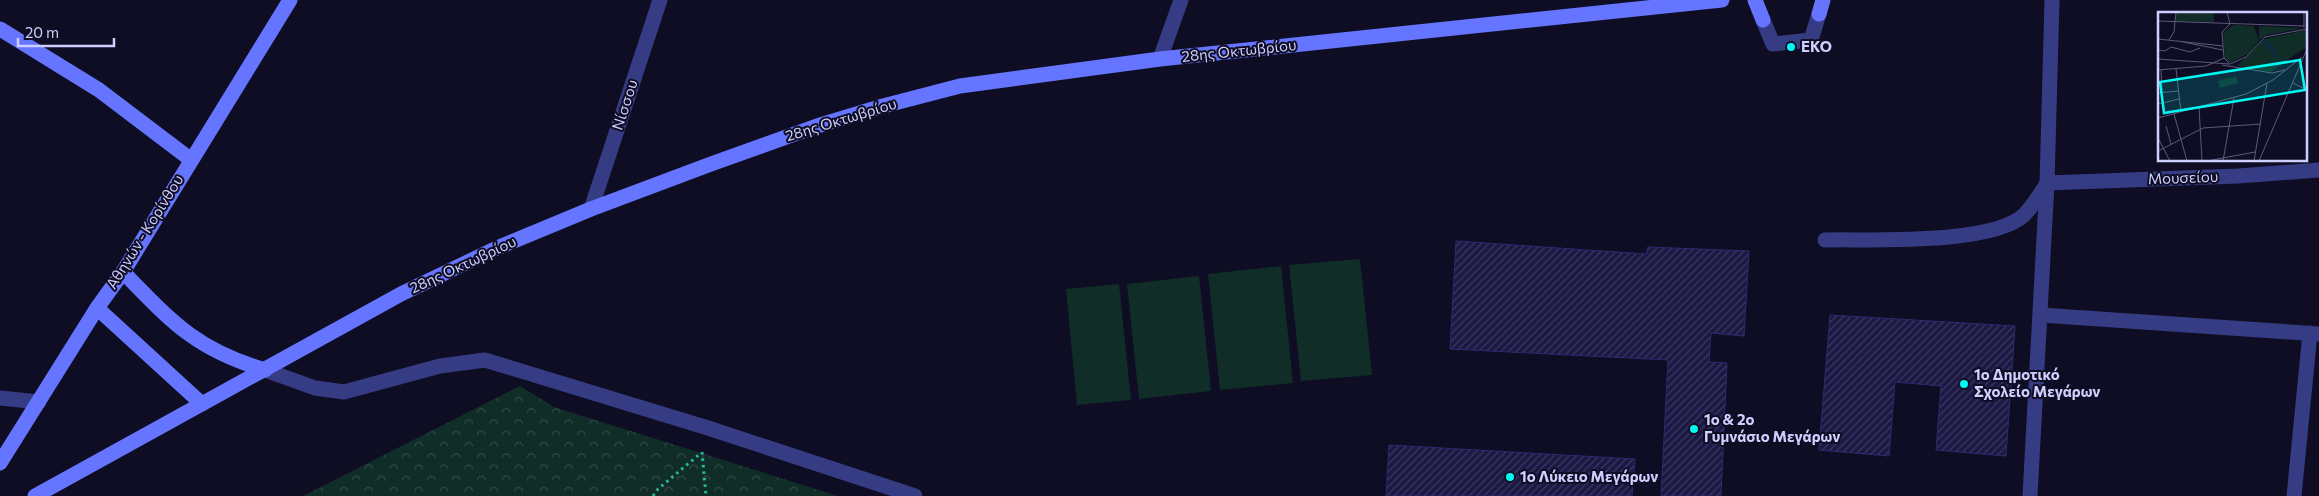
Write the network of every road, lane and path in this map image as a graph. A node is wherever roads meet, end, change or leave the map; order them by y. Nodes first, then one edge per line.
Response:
1 (290, 0) edge
2 (660, 0) edge
3 (1181, 0) edge
4 (1722, 0) edge
5 (1755, 0) edge
6 (2052, 0) edge
7 (1821, 7) edge
8 (0, 29) edge
9 (1160, 59) junction
10 (190, 159) junction
11 (2319, 170) edge
12 (2047, 184) junction
13 (591, 209) junction
14 (1825, 240) dead end
15 (123, 272) junction
16 (97, 308) junction
17 (2041, 315) junction
18 (2315, 333) edge
19 (265, 370) junction
20 (0, 398) edge
21 (39, 402) junction
22 (202, 404) junction
23 (708, 428) junction
24 (702, 452) junction
25 (2, 457) edge
26 (35, 496) edge
27 (654, 496) edge
28 (706, 496) edge
29 (915, 496) edge
30 (2030, 496) edge
31 (2294, 496) edge

1 - 10 street, Αθηνών - Κορίνθου
2 - 13 street, Νίσσου
3 - 9 street
4 - 9 street, 28ης Οκτωβρίου
5 - 7 street
6 - 12 street
8 - 10 street
9 - 13 street, 28ης Οκτωβρίου
10 - 15 street, Αθηνών - Κορίνθου
11 - 12 street, Μουσείου
12 - 14 street
12 - 17 street
13 - 19 street, 28ης Οκτωβρίου
15 - 16 street, Αθηνών - Κορίνθου
15 - 19 street
16 - 21 street, Αθηνών - Κορίνθου
16 - 22 street
17 - 18 street
17 - 30 street
18 - 31 street
19 - 22 street, 28ης Οκτωβρίου
19 - 23 street
20 - 21 street
21 - 25 street, Αθηνών - Κορίνθου
22 - 26 street, 28ης Οκτωβρίου
23 - 24 path
23 - 29 street
24 - 27 path
24 - 28 path

